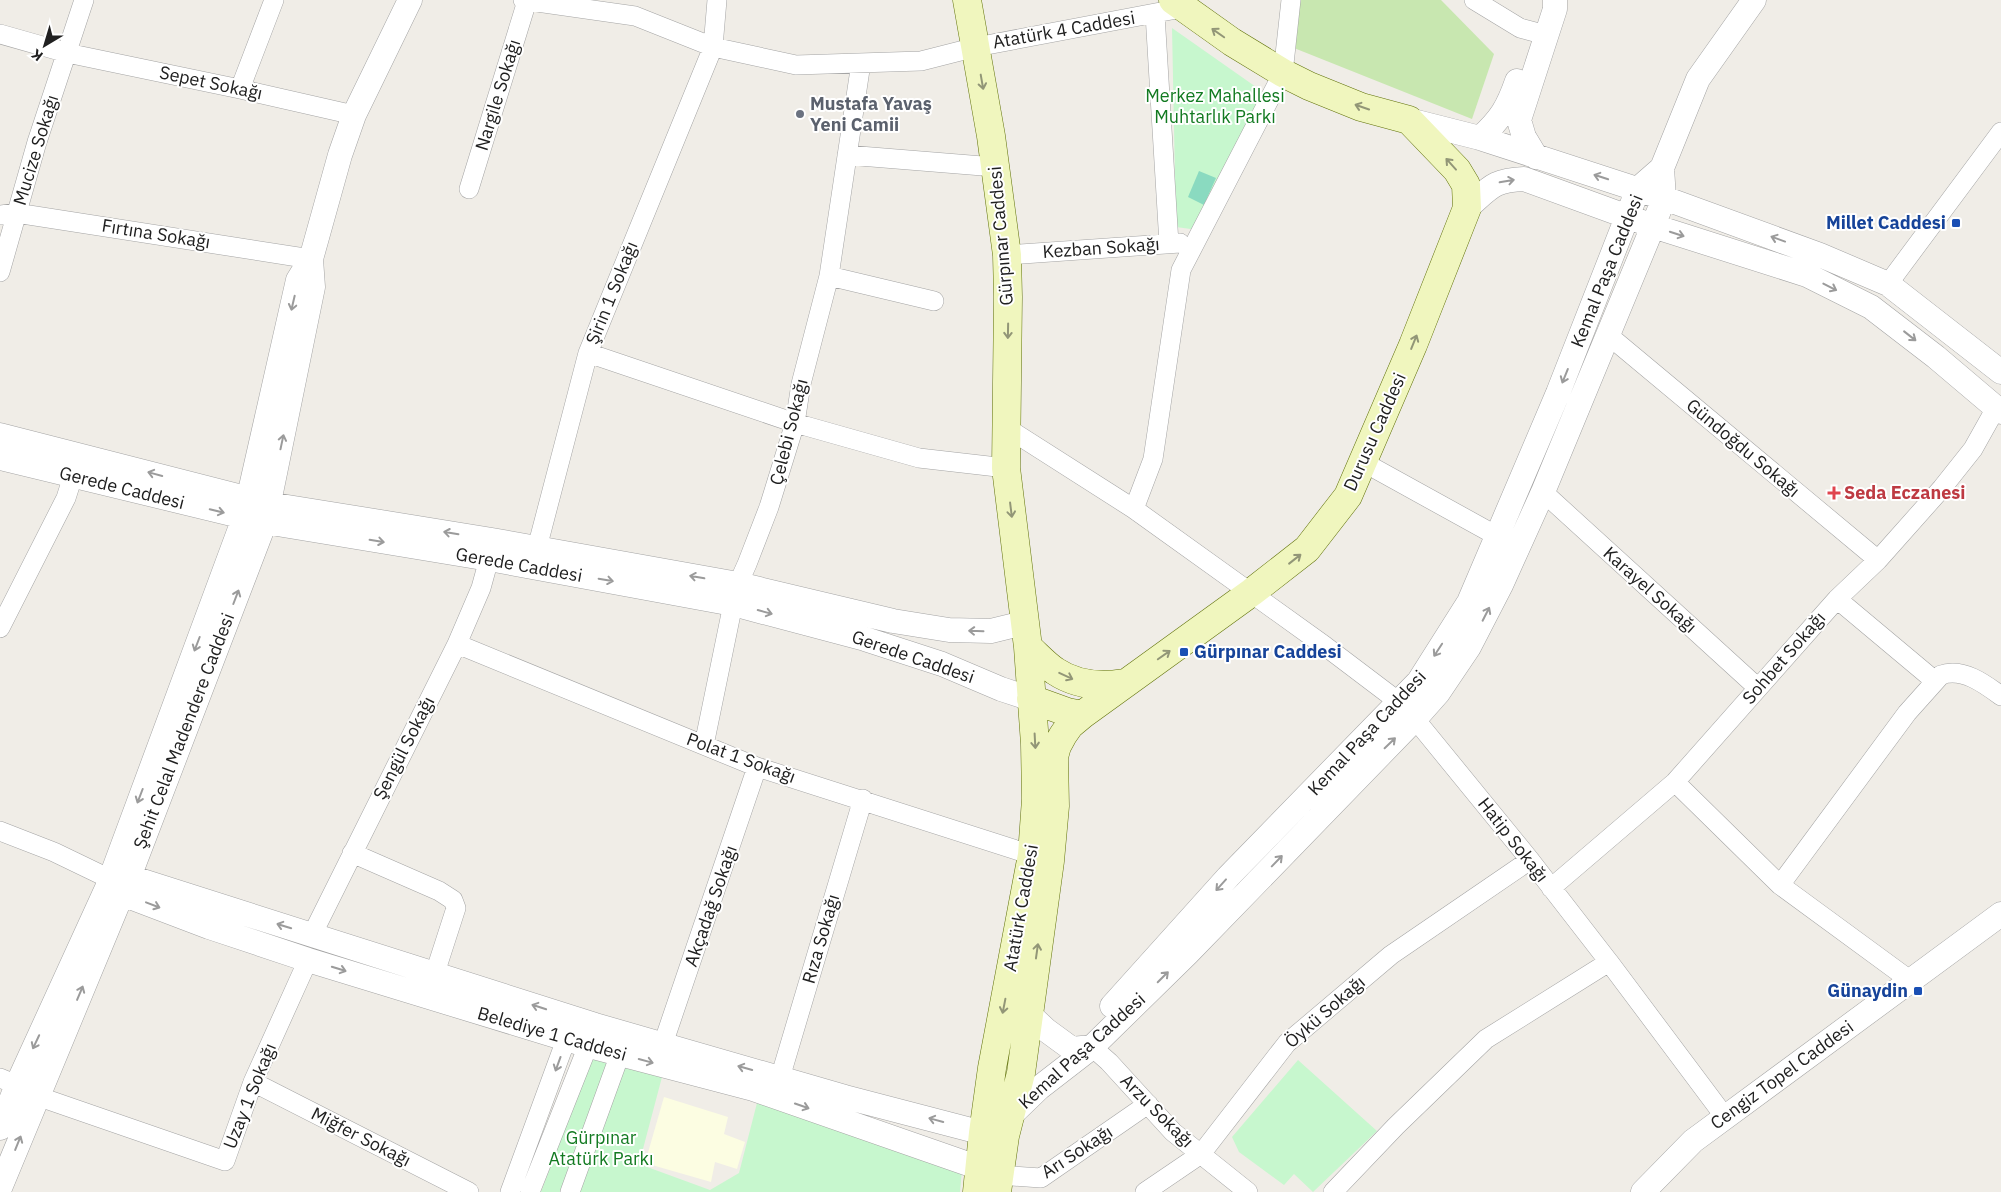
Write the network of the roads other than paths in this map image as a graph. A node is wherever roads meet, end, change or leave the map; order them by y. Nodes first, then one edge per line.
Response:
1 (84, 0) edge
2 (274, 0) edge
3 (410, 0) edge
4 (525, 0) edge
5 (717, 0) edge
6 (967, 0) edge
7 (1291, 0) edge
8 (1474, 0) edge
9 (1540, 0) edge
10 (1555, 0) edge
11 (1754, 0) edge
12 (1173, 5) edge
13 (1540, 33) junction
14 (0, 34) edge
15 (713, 47) junction
16 (976, 47) junction
17 (66, 53) junction
18 (861, 63) junction
19 (1283, 73) junction
20 (240, 88) junction
21 (354, 115) junction
22 (1409, 120) junction
23 (2001, 132) edge
24 (1480, 138) junction
25 (848, 155) junction
26 (1536, 157) junction
27 (995, 168) junction
28 (1662, 168) junction
29 (469, 189) dead end
30 (1638, 189) junction
31 (1664, 198) junction
32 (1467, 208) junction
33 (8, 214) edge
34 (1628, 217) junction
35 (1653, 226) junction
36 (1196, 241) junction
37 (1169, 244) junction
38 (1006, 255) junction
39 (312, 258) junction
40 (0, 272) edge
41 (829, 276) junction
42 (1888, 284) junction
43 (934, 301) dead end
44 (1871, 307) junction
45 (1608, 335) junction
46 (588, 353) junction
47 (2001, 372) edge
48 (1999, 410) edge
49 (795, 423) junction
50 (1007, 428) junction
51 (0, 435) edge
52 (0, 458) edge
53 (1362, 462) junction
54 (75, 465) junction
55 (1006, 468) junction
56 (1543, 492) junction
57 (1134, 509) junction
58 (257, 511) junction
59 (1497, 536) junction
60 (537, 548) junction
61 (491, 549) junction
62 (1878, 560) junction
63 (1252, 592) junction
64 (735, 594) junction
65 (1837, 599) junction
66 (0, 628) edge
67 (1026, 635) junction
68 (457, 644) junction
69 (1935, 681) junction
70 (1124, 683) junction
71 (1758, 688) junction
72 (2001, 696) edge
73 (1031, 699) junction
74 (1399, 702) junction
75 (1082, 715) junction
76 (1415, 719) junction
77 (704, 745) junction
78 (758, 767) junction
79 (1675, 782) junction
80 (862, 800) junction
81 (0, 831) edge
82 (352, 853) junction
83 (1032, 855) junction
84 (1530, 860) junction
85 (116, 882) junction
86 (1780, 885) junction
87 (1551, 888) junction
88 (2001, 914) edge
89 (312, 934) junction
90 (308, 960) junction
91 (1609, 962) junction
92 (435, 973) junction
93 (1911, 981) junction
94 (1028, 1014) junction
95 (582, 1032) junction
96 (663, 1044) junction
97 (1082, 1048) junction
98 (620, 1054) junction
99 (780, 1078) junction
100 (253, 1082) junction
101 (18, 1086) edge
102 (1017, 1089) junction
103 (988, 1097) junction
104 (1148, 1104) junction
105 (1725, 1117) junction
106 (0, 1128) edge
107 (1000, 1128) junction
108 (1201, 1154) junction
109 (988, 1182) edge
110 (0, 1188) edge
111 (469, 1192) edge
112 (510, 1192) edge
113 (530, 1192) edge
114 (570, 1192) edge
115 (1145, 1192) edge
116 (1248, 1192) edge
117 (1333, 1192) edge
118 (1643, 1192) edge

1 - 17 street, Mucize Sokağı
2 - 20 street
3 - 21 street, Şehit Celal Madendere Caddesi
4 - 15 street, Atatürk 4 Caddesi
4 - 29 street, Nargile Sokağı
5 - 15 street, Şirin 1 Sokağı
6 - 16 main road, Gürpınar Caddesi
7 - 19 street
8 - 13 street
9 - 13 street
10 - 13 street
11 - 28 street
12 - 16 street, Atatürk 4 Caddesi
19 -> 12 main road
12 - 37 street
13 - 24 street
13 - 26 street
14 - 17 street, Sepet Sokağı
15 - 18 street, Atatürk 4 Caddesi
15 - 46 street, Şirin 1 Sokağı
16 - 18 street, Atatürk 4 Caddesi
16 -> 27 main road, Gürpınar Caddesi
17 - 20 street, Sepet Sokağı
17 - 33 street, Mucize Sokağı
18 - 25 street, Çelebi Sokağı
22 -> 19 main road
19 - 36 street
20 - 21 street, Sepet Sokağı
21 - 39 street, Şehit Celal Madendere Caddesi
22 - 24 street
32 -> 22 main road
23 - 42 street
24 - 26 street
25 - 27 street
25 - 41 street, Çelebi Sokağı
30 -> 26 street
27 - 38 main road, Gürpınar Caddesi
28 - 30 street, Kemal Paşa Caddesi
28 - 31 street, Kemal Paşa Caddesi
30 - 31 street
30 - 34 street, Kemal Paşa Caddesi
31 - 35 street, Kemal Paşa Caddesi
42 -> 31 street
32 -> 34 street
53 -> 32 main road, Durusu Caddesi
33 - 39 street, Fırtına Sokağı
33 - 40 street, Mucize Sokağı
34 - 35 street
34 -> 59 street, Kemal Paşa Caddesi
35 -> 44 street
35 - 45 street, Kemal Paşa Caddesi
36 - 37 street, Kezban Sokağı
36 - 57 street
37 - 38 street, Kezban Sokağı
38 -> 50 main road, Gürpınar Caddesi
39 - 58 street, Şehit Celal Madendere Caddesi
41 - 43 street
41 - 49 street, Çelebi Sokağı
42 - 44 street
42 - 47 street
44 -> 48 street
45 - 56 street, Kemal Paşa Caddesi
45 - 62 street, Gündoğdu Sokağı
46 - 49 street
46 - 60 street, Şirin 1 Sokağı
48 - 62 street, Sohbet Sokağı
49 - 55 street
49 - 64 street, Çelebi Sokağı
50 - 55 main road, Gürpınar Caddesi
50 - 57 street
51 - 54 street, Gerede Caddesi
52 - 54 street, Gerede Caddesi
53 - 59 street
63 -> 53 main road, Durusu Caddesi
54 - 58 street, Gerede Caddesi
54 - 66 street
55 -> 67 main road, Gürpınar Caddesi
56 - 71 street, Karayel Sokağı
76 -> 56 street, Kemal Paşa Caddesi
57 - 63 street
58 - 61 street, Gerede Caddesi
58 - 85 street, Şehit Celal Madendere Caddesi
59 -> 74 street, Kemal Paşa Caddesi
60 - 61 street, Gerede Caddesi
64 -> 60 street, Gerede Caddesi
61 -> 64 street, Gerede Caddesi
61 - 68 street, Şengül Sokağı
62 - 65 street, Sohbet Sokağı
70 -> 63 main road, Durusu Caddesi
63 - 74 street
67 -> 64 street, Gerede Caddesi
64 -> 73 street, Gerede Caddesi
64 - 77 street, Çelebi Sokağı
65 - 69 street
65 - 71 street, Sohbet Sokağı
67 -> 70 main road
67 - 73 main road, Atatürk Caddesi
68 - 77 street, Polat 1 Sokağı
68 - 82 street, Şengül Sokağı
69 - 72 street
69 - 86 street
70 - 75 main road, Atatürk Caddesi
71 - 79 street, Sohbet Sokağı
73 - 75 main road
73 -> 83 main road, Atatürk Caddesi
74 - 76 street
74 -> 97 street, Kemal Paşa Caddesi
94 -> 75 main road, Atatürk Caddesi
76 - 84 street, Hatip Sokağı
97 -> 76 street, Kemal Paşa Caddesi
77 - 78 street, Polat 1 Sokağı
78 - 80 street, Polat 1 Sokağı
78 - 96 street, Akçadağ Sokağı
79 - 86 street
79 - 87 street, Sohbet Sokağı
80 - 83 street, Polat 1 Sokağı
80 - 99 street, Rıza Sokağı
81 - 85 street
82 - 89 street, Şengül Sokağı
82 - 92 street
83 -> 103 main road, Atatürk Caddesi
84 - 87 street, Hatip Sokağı
84 - 108 street, Öykü Sokağı
89 -> 85 street, Belediye 1 Caddesi
85 -> 90 street, Belediye 1 Caddesi
85 - 101 street, Şehit Celal Madendere Caddesi
86 - 93 street
87 - 91 street, Hatip Sokağı
88 - 93 street, Cengiz Topel Caddesi
89 - 92 street, Belediye 1 Caddesi
90 -> 95 street, Belediye 1 Caddesi
90 - 100 street, Uzay 1 Sokağı
91 - 105 street, Hatip Sokağı
91 - 117 street
95 -> 92 street, Belediye 1 Caddesi
93 - 105 street, Cengiz Topel Caddesi
94 - 97 street
94 - 102 main road, Atatürk Caddesi
95 - 96 street, Belediye 1 Caddesi
95 - 98 street, Belediye 1 Caddesi
95 -> 112 street
95 - 113 street
99 -> 96 street, Belediye 1 Caddesi
97 - 102 street, Kemal Paşa Caddesi
97 - 104 street, Arzu Sokağı
97 - 107 street, Kemal Paşa Caddesi
98 -> 109 street, Belediye 1 Caddesi
98 - 114 street
107 -> 99 street, Belediye 1 Caddesi
100 - 101 street, Uzay 1 Sokağı
100 - 111 street, Miğfer Sokağı
101 - 106 street, Şehit Celal Madendere Caddesi
110 -> 101 street, Şehit Celal Madendere Caddesi
102 - 103 street, Kemal Paşa Caddesi
102 - 107 main road, Atatürk Caddesi
103 - 107 main road, Atatürk Caddesi
104 - 108 street, Arzu Sokağı
104 - 109 street, Arı Sokağı
105 - 118 street, Cengiz Topel Caddesi
107 - 109 main road, Atatürk Caddesi
108 - 115 street, Öykü Sokağı
108 - 116 street, Arzu Sokağı

